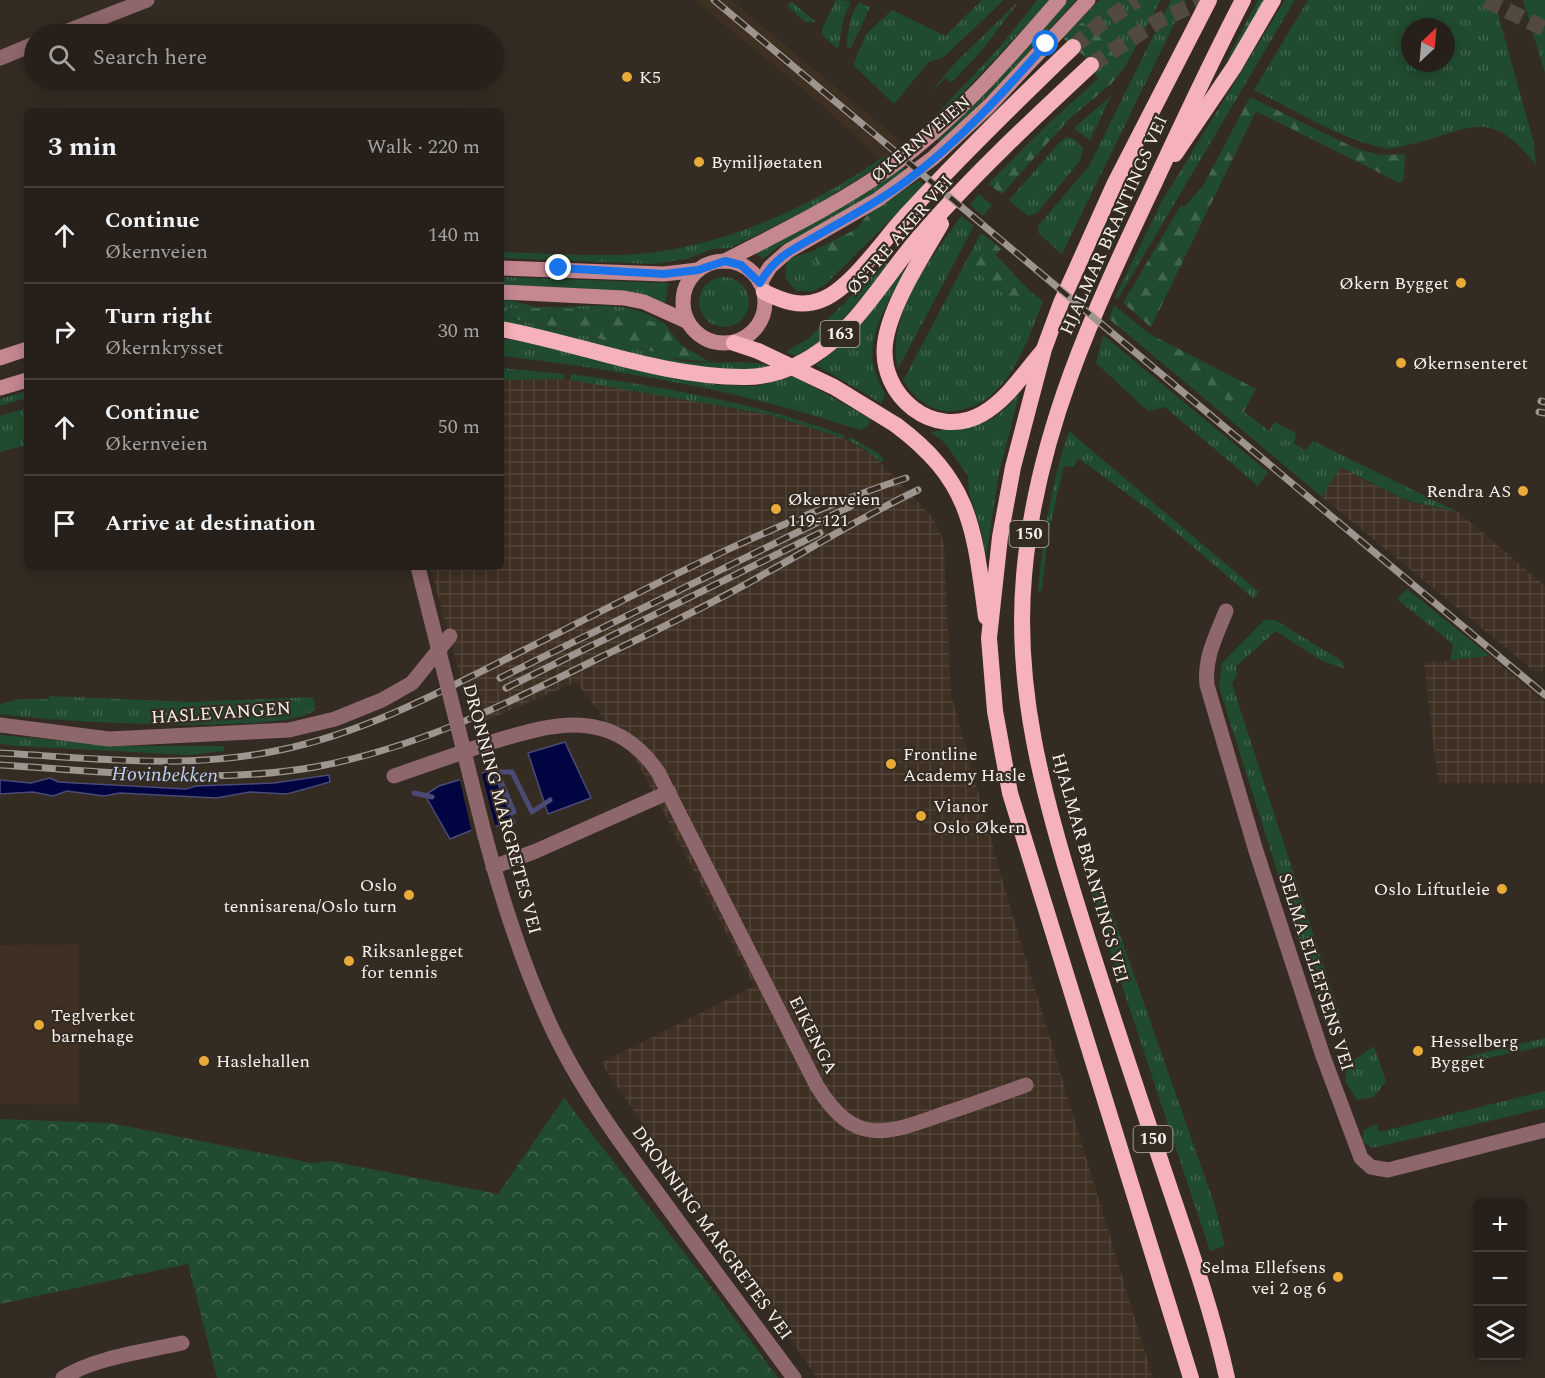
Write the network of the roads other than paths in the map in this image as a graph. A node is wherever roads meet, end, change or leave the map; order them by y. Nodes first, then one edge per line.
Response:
1 (147, 0) edge
2 (1059, 0) edge
3 (1088, 0) edge
4 (1209, 0) edge
5 (1243, 0) edge
6 (1273, 0) edge
7 (86, 24) edge
8 (1073, 47) tunnel mouth
9 (24, 49) edge
10 (0, 58) edge
11 (1091, 65) tunnel mouth
12 (1154, 184) junction
13 (957, 198) junction
14 (725, 261) junction
15 (504, 268) edge
16 (698, 270) junction
17 (762, 288) junction
18 (504, 292) edge
19 (686, 321) junction
20 (504, 330) edge
21 (734, 343) junction
22 (1044, 349) junction
23 (24, 350) edge
24 (0, 358) edge
25 (24, 381) edge
26 (0, 388) edge
27 (419, 570) edge
28 (1226, 611) dead end
29 (450, 636) dead end
30 (989, 638) junction
31 (0, 725) edge
32 (394, 776) dead end
33 (669, 792) junction
34 (493, 867) junction
35 (1026, 1085) dead end
36 (1545, 1130) edge
37 (182, 1343) dead end
38 (63, 1378) edge
39 (794, 1378) edge
40 (1191, 1378) edge
41 (1227, 1378) edge

1 - 7 street
2 - 14 main road, ØKERNVEIEN
3 - 17 main road, ØKERNVEIEN
4 - 22 highway, HJALMAR BRANTINGS VEI / 150
5 - 12 highway, HJALMAR BRANTINGS VEI / 150
6 - 12 highway
8 - 17 highway, ØSTRE AKER VEI / 163
9 - 10 street
11 - 13 highway, ØSTRE AKER VEI / 163
12 - 41 highway, HJALMAR BRANTINGS VEI / 150
13 - 20 highway, ØSTRE AKER VEI / 163
13 - 22 highway
14 - 16 main road
14 - 17 main road
15 - 16 main road
16 - 19 main road
17 - 21 main road
18 - 19 main road
19 - 21 main road
21 - 30 highway, bridge
22 - 30 highway, HJALMAR BRANTINGS VEI / 150
23 - 24 main road
25 - 26 main road
27 - 34 street, DRONNING MARGRETES VEI, bridge
28 - 36 street, SELMA ELLEFSENS VEI
29 - 31 street, HASLEVANGEN
30 - 40 highway, HJALMAR BRANTINGS VEI / 150
32 - 33 street, EIKENGA
33 - 34 street
33 - 35 street, EIKENGA
34 - 39 street, DRONNING MARGRETES VEI
37 - 38 street

